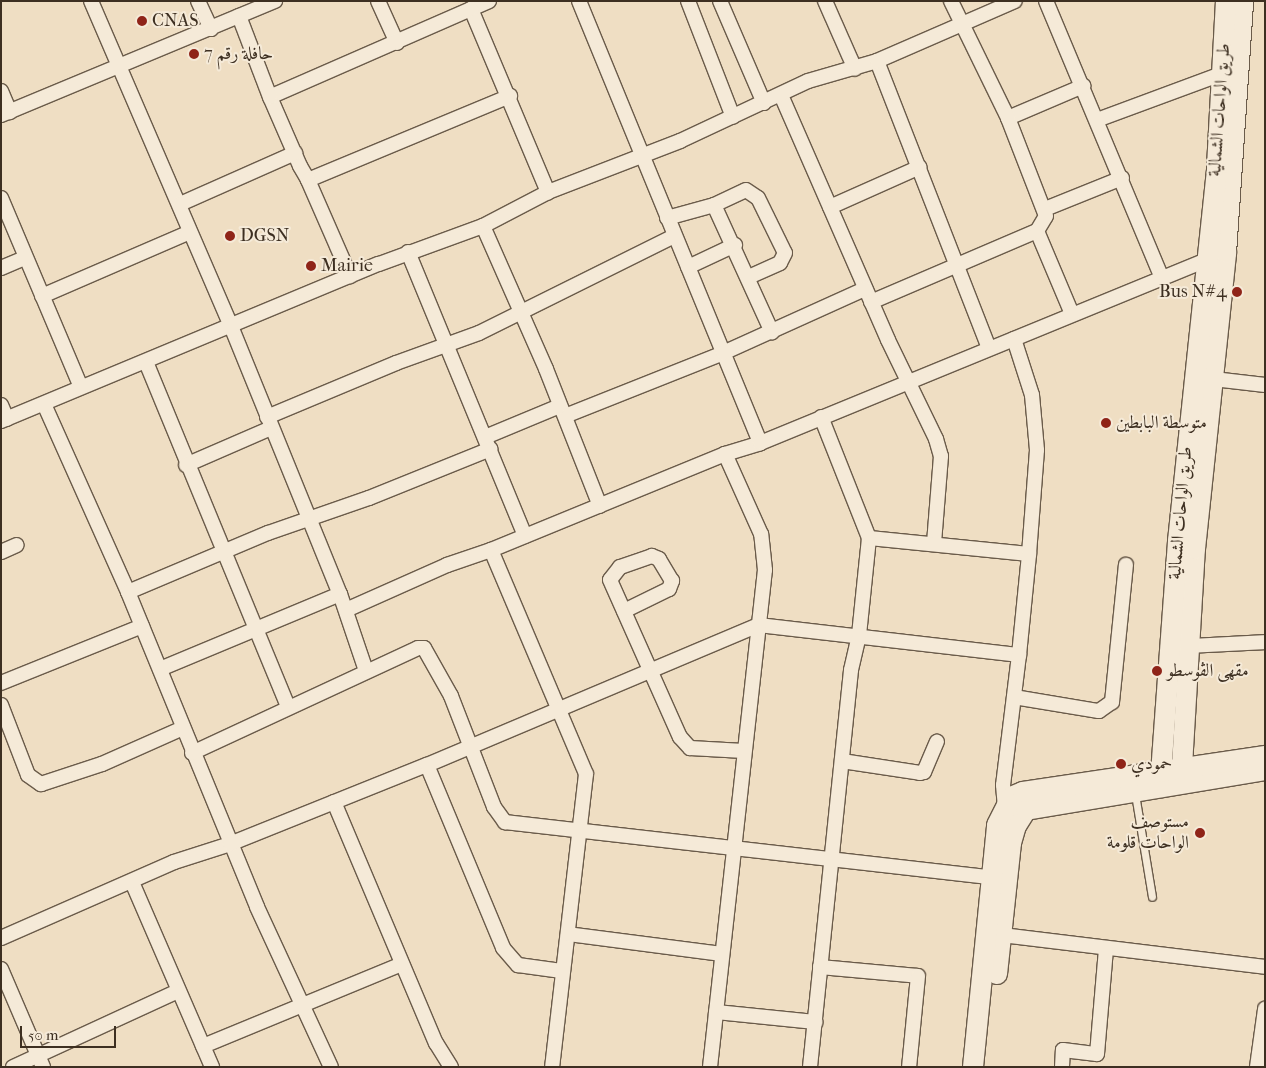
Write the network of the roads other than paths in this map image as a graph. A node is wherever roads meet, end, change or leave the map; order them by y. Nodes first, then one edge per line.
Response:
1 (92, 1) edge
2 (198, 1) edge
3 (275, 1) edge
4 (378, 1) edge
5 (489, 1) edge
6 (579, 1) edge
7 (688, 1) edge
8 (720, 1) edge
9 (825, 1) edge
10 (951, 1) edge
11 (1015, 1) edge
12 (1046, 1) edge
13 (1226, 1) edge
14 (1243, 1) edge
15 (471, 9) junction
16 (239, 16) junction
17 (964, 23) junction
18 (211, 29) junction
19 (397, 43) junction
20 (877, 61) junction
21 (120, 65) junction
22 (855, 69) junction
23 (1224, 73) junction
24 (1083, 86) junction
25 (1, 91) edge
26 (781, 95) junction
27 (510, 96) junction
28 (270, 97) junction
29 (764, 102) junction
30 (5, 114) edge
31 (733, 117) junction
32 (1008, 118) junction
33 (1097, 120) junction
34 (295, 153) junction
35 (641, 156) junction
36 (920, 167) junction
37 (1122, 178) junction
38 (308, 180) junction
39 (548, 192) junction
40 (1, 198) edge
41 (180, 204) junction
42 (714, 205) junction
43 (830, 207) junction
44 (1045, 209) junction
45 (667, 218) junction
46 (483, 226) junction
47 (1037, 231) junction
48 (190, 232) junction
49 (674, 236) junction
50 (735, 245) junction
51 (408, 252) junction
52 (1226, 253) junction
53 (25, 258) junction
54 (1206, 259) junction
55 (957, 266) junction
56 (688, 267) junction
57 (1, 268) edge
58 (350, 276) junction
59 (1162, 276) junction
60 (749, 277) junction
61 (868, 295) junction
62 (42, 296) junction
63 (522, 314) junction
64 (1072, 314) junction
65 (231, 326) junction
66 (772, 332) junction
67 (1014, 340) junction
68 (446, 347) junction
69 (989, 348) junction
70 (723, 353) junction
71 (146, 362) junction
72 (1214, 378) junction
73 (910, 381) junction
74 (1265, 385) edge
75 (81, 387) junction
76 (44, 404) junction
77 (1, 405) edge
78 (562, 411) junction
79 (821, 417) junction
80 (4, 420) edge
81 (269, 423) junction
82 (487, 443) junction
83 (760, 443) junction
84 (725, 454) junction
85 (186, 465) junction
86 (600, 506) junction
87 (310, 519) junction
88 (525, 536) junction
89 (869, 538) junction
90 (934, 543) junction
91 (16, 546) dead end
92 (491, 550) junction
93 (1, 552) edge
94 (224, 553) junction
95 (1029, 554) junction
96 (1126, 566) dead end
97 (128, 592) junction
98 (340, 594) junction
99 (346, 610) junction
100 (624, 611) junction
101 (759, 624) junction
102 (142, 626) junction
103 (256, 629) junction
104 (859, 635) junction
105 (1265, 642) edge
106 (1189, 646) junction
107 (1020, 655) junction
108 (160, 669) junction
109 (366, 671) junction
110 (651, 671) junction
111 (1, 683) edge
112 (1014, 697) junction
113 (1, 705) edge
114 (288, 707) junction
115 (561, 709) junction
116 (183, 728) junction
117 (937, 742) dead end
118 (470, 747) junction
119 (744, 751) junction
120 (192, 753) junction
121 (1265, 756) edge
122 (842, 761) junction
123 (427, 765) junction
124 (1265, 770) edge
125 (1180, 776) junction
126 (1159, 779) junction
127 (1135, 791) junction
128 (334, 802) junction
129 (1004, 808) junction
130 (1016, 826) junction
131 (580, 832) junction
132 (230, 844) junction
133 (732, 848) junction
134 (831, 860) junction
135 (993, 878) junction
136 (132, 882) junction
137 (1152, 897) dead end
138 (568, 934) junction
139 (1002, 935) junction
140 (1, 938) edge
141 (1106, 948) junction
142 (721, 954) junction
143 (402, 964) junction
144 (820, 966) junction
145 (1265, 967) edge
146 (1, 969) edge
147 (562, 971) junction
148 (178, 991) junction
149 (303, 1003) junction
150 (1265, 1009) edge
151 (716, 1012) junction
152 (815, 1022) junction
153 (203, 1046) junction
154 (41, 1061) edge
155 (13, 1067) edge
156 (212, 1067) edge
157 (331, 1067) edge
158 (451, 1067) edge
159 (552, 1067) edge
160 (710, 1067) edge
161 (810, 1067) edge
162 (909, 1067) edge
163 (973, 1067) edge
164 (986, 1067) edge
165 (1062, 1067) edge
166 (1257, 1067) edge

1 - 21 street
2 - 18 street
3 - 16 street
4 - 19 street
5 - 15 street
6 - 35 street
7 - 31 street
8 - 29 street
9 - 22 street
10 - 17 street
11 - 17 street
12 - 24 street
13 - 23 main road, طريق الواحات الشمالية
14 - 52 main road, طريق الواحات الشمالية
15 - 19 street
15 - 27 street
16 - 18 street
16 - 28 street
17 - 20 street
17 - 32 street
18 - 21 street
19 - 28 street
20 - 22 street
20 - 36 street
21 - 30 street
21 - 41 street
22 - 26 street
23 - 33 street
23 - 54 main road, طريق الواحات الشمالية
24 - 32 street
24 - 33 street
25 - 30 street
26 - 29 street
26 - 43 street
27 - 38 street
27 - 39 street
28 - 34 street
29 - 31 street
31 - 35 street
32 - 44 street
33 - 37 street
34 - 38 street
34 - 41 street
35 - 39 street
35 - 45 street
36 - 43 street
36 - 55 street
37 - 44 street
37 - 59 street
38 - 58 street
39 - 46 street
40 - 53 street
41 - 48 street
42 - 45 street
42 - 50 street
42 - 60 street
43 - 61 street
44 - 47 street
45 - 49 street
46 - 51 street
46 - 63 street
47 - 55 street
47 - 64 street
48 - 62 street
48 - 65 street
49 - 56 street
49 - 63 street
50 - 56 street
50 - 60 street
51 - 58 street
51 - 68 street
52 - 54 street
52 - 72 main road, طريق الواحات الشمالية
53 - 57 street
53 - 62 street
54 - 59 street
54 - 126 main road, طريق الواحات الشمالية
55 - 61 street
55 - 69 street
56 - 70 street
58 - 65 street
59 - 64 street
60 - 66 street
61 - 66 street
61 - 73 street
62 - 75 street
63 - 68 street
63 - 78 street
64 - 67 street
65 - 71 street
65 - 81 street
66 - 70 street
67 - 69 street
67 - 95 street
68 - 81 street
68 - 82 street
69 - 73 street
70 - 78 street
70 - 83 street
71 - 75 street
71 - 85 street
72 - 74 street
72 - 106 main road, طريق الواحات الشمالية
73 - 79 street
73 - 90 street
75 - 76 street
76 - 80 street
76 - 97 street
77 - 80 street
78 - 82 street
78 - 86 street
79 - 83 street
79 - 89 street
81 - 85 street
81 - 87 street
82 - 87 street
82 - 88 street
83 - 84 street
84 - 86 street
84 - 101 street
85 - 94 street
86 - 88 street
87 - 94 street
87 - 98 street
88 - 92 street
89 - 90 street
89 - 104 street
90 - 95 street
91 - 93 street
92 - 99 street
92 - 115 street
94 - 97 street
94 - 103 street
95 - 107 street
96 - 112 street
97 - 102 street
98 - 99 street
98 - 103 street
99 - 109 street
100 - 100 street
100 - 110 street
101 - 104 street
101 - 110 street
101 - 119 street
102 - 108 street
102 - 111 street
103 - 108 street
103 - 114 street
104 - 107 street
104 - 122 street
105 - 106 street
106 - 125 main road, طريق الواحات الشمالية
107 - 112 street
108 - 116 street
109 - 114 street
109 - 118 street
110 - 115 street
110 - 119 street
112 - 129 street
113 - 116 street
114 - 120 street
115 - 118 street
115 - 131 street
116 - 120 street
117 - 122 street
118 - 123 street
118 - 131 street
119 - 133 street
120 - 132 street
121 - 125 main road
122 - 134 street
123 - 128 street
123 - 147 street
124 - 125 main road
125 - 126 main road
126 - 127 main road
126 - 129 main road
127 - 130 main road
127 - 137 lane
128 - 132 street
128 - 143 street
129 - 130 street
129 - 135 main road
130 - 139 main road
131 - 133 street
131 - 138 street
132 - 136 street
132 - 149 street
133 - 134 street
133 - 142 street
134 - 135 street
134 - 144 street
135 - 163 main road
136 - 140 street
136 - 148 street
138 - 142 street
138 - 147 street
139 - 141 street
139 - 164 main road
141 - 145 street
141 - 165 street
142 - 151 street
143 - 149 street
143 - 158 street
144 - 152 street
144 - 162 street
146 - 154 street
147 - 159 street
148 - 153 street
148 - 154 street
149 - 153 street
149 - 157 street
150 - 166 street
151 - 152 street
151 - 160 street
152 - 161 street
153 - 156 street
154 - 155 street

